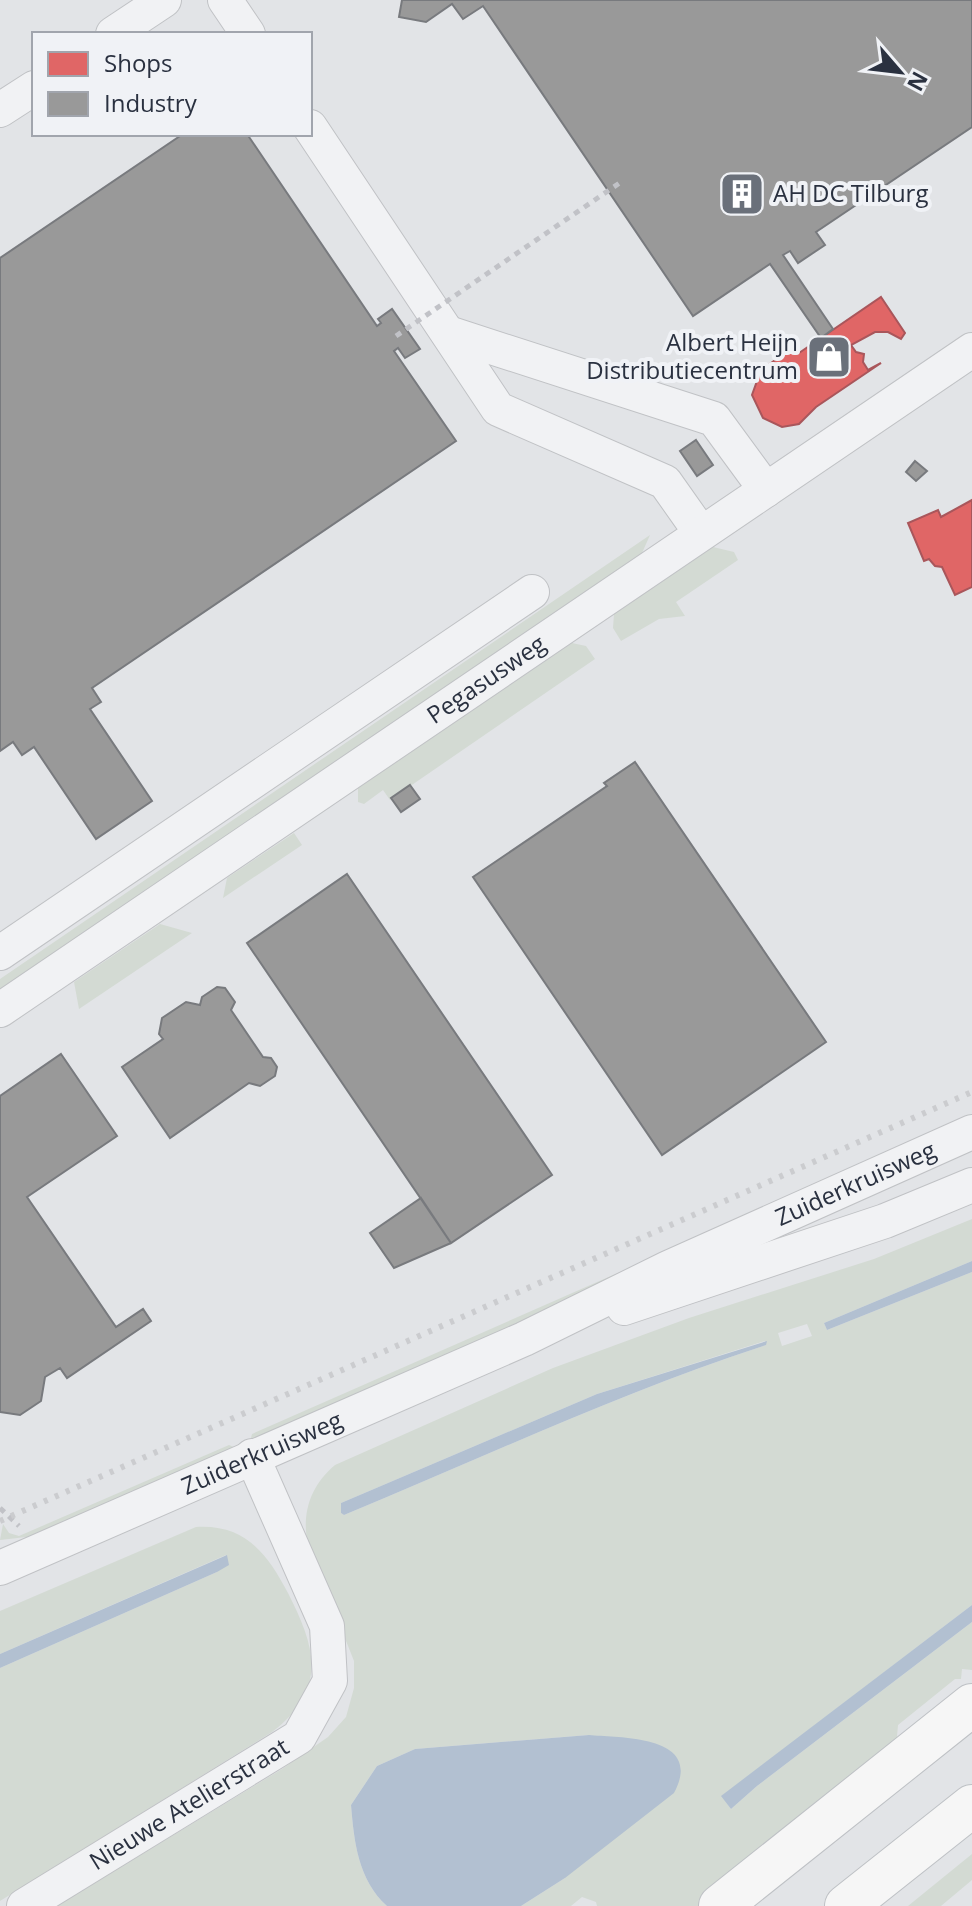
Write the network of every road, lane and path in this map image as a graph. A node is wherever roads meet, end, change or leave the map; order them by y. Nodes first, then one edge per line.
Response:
1 (164, 0) edge
2 (225, 0) edge
3 (116, 32) edge
4 (247, 32) edge
5 (32, 89) edge
6 (0, 110) edge
7 (312, 130) edge
8 (621, 182) dead end
9 (448, 333) junction
10 (396, 336) dead end
11 (972, 350) edge
12 (766, 490) junction
13 (701, 533) junction
14 (532, 592) dead end
15 (0, 953) edge
16 (0, 1010) edge
17 (972, 1132) edge
18 (972, 1185) edge
19 (524, 1339) junction
20 (252, 1456) junction
21 (0, 1568) edge
22 (972, 1705) edge
23 (972, 1806) edge
24 (24, 1906) edge
25 (720, 1906) edge
26 (846, 1906) edge

1 - 3 street
2 - 4 street
5 - 6 street
7 - 9 street
8 - 10 path, bridge
9 - 12 street
9 - 13 street
11 - 12 street, Pegasusweg
12 - 13 street, Pegasusweg
13 - 16 street, Pegasusweg
14 - 15 street
17 - 19 street, Zuiderkruisweg
18 - 19 street, Zuiderkruisweg
19 - 20 street, Zuiderkruisweg
20 - 21 street, Zuiderkruisweg
20 - 24 street, Nieuwe Atelierstraat
22 - 25 main road
23 - 26 main road

